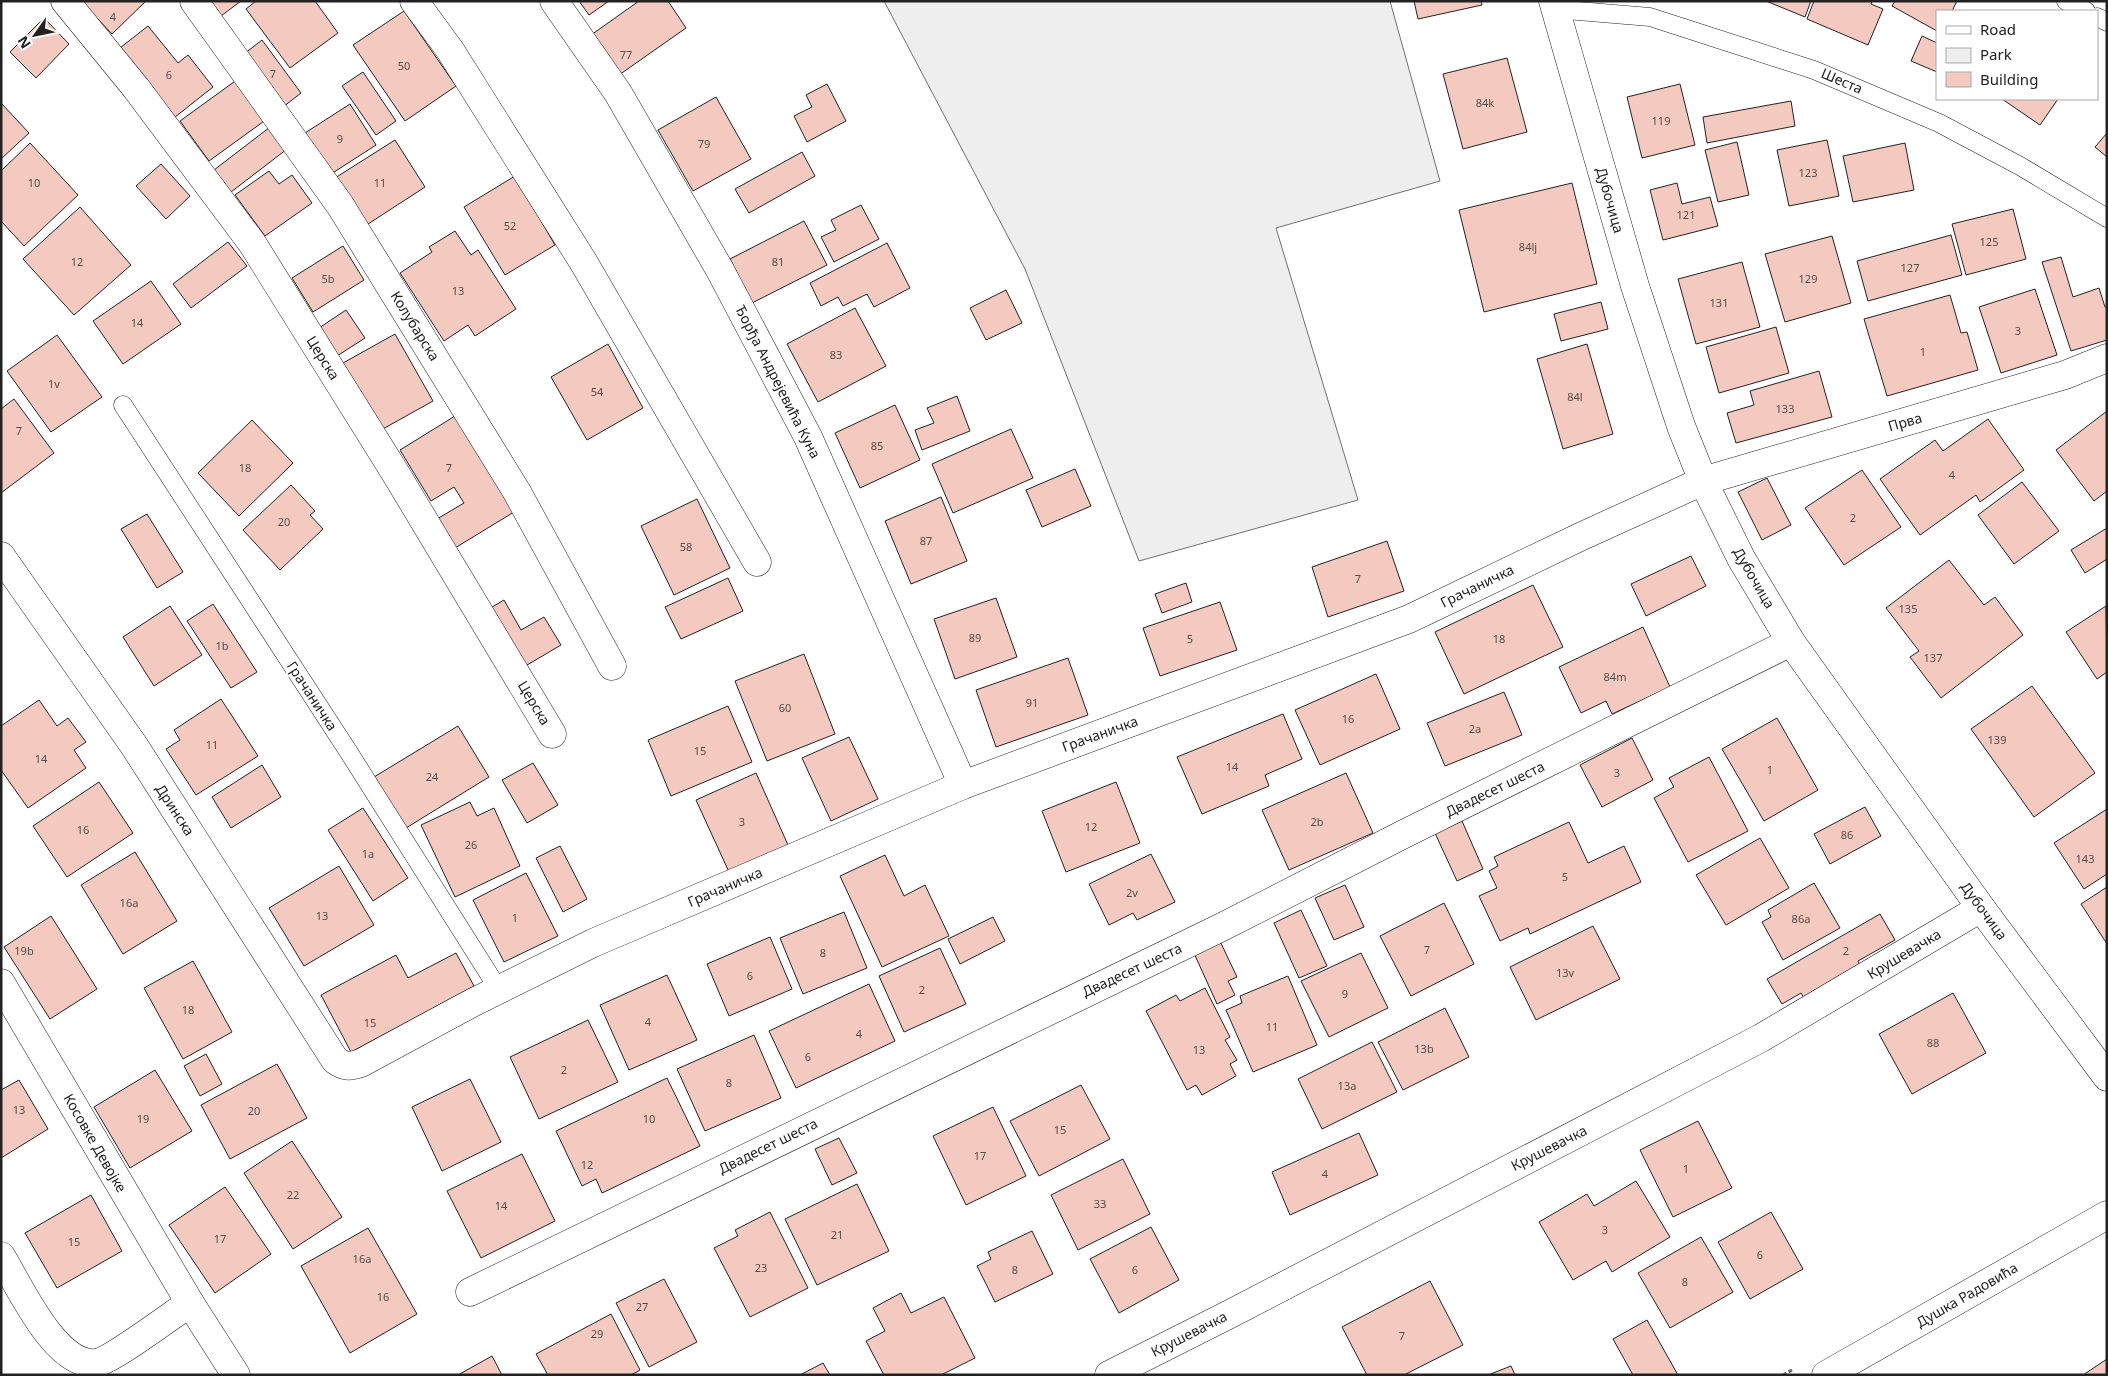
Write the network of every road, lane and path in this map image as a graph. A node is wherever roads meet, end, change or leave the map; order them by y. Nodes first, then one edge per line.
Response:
1 (65, 1) edge
2 (194, 1) edge
3 (414, 1) edge
4 (554, 1) edge
5 (2066, 1) edge
6 (1554, 5) edge
7 (2084, 10) edge
8 (2107, 218) edge
9 (2107, 358) edge
10 (123, 405) dead end
11 (1703, 481) junction
12 (1, 556) edge
13 (757, 562) dead end
14 (1791, 642) junction
15 (612, 666) dead end
16 (552, 734) dead end
17 (963, 785) junction
18 (1982, 908) junction
19 (1, 983) edge
20 (498, 990) junction
21 (344, 1066) joint
22 (2107, 1077) edge
23 (2107, 1215) edge
24 (1, 1256) edge
25 (470, 1292) dead end
26 (190, 1303) junction
27 (236, 1375) edge
28 (1109, 1375) edge
29 (1826, 1375) edge

1 - 16 street, Церска
2 - 15 street, Колубарска
3 - 13 street
4 - 17 street, Ђорђа Андрејевића Куна
5 - 7 lane
6 - 8 lane, Шеста
6 - 11 street, Дубочица
9 - 11 street, Прва
10 - 20 lane, Грачаничка
11 - 14 street, Дубочица
11 - 17 street, Грачаничка
12 - 21 street, Дринска
14 - 18 street, Дубочица
14 - 25 street, Двадесет шеста
17 - 20 street, Грачаничка
18 - 22 street, Дубочица
18 - 28 street, Крушевачка
19 - 26 street, Косовке Девојке
20 - 21 street, Грачаничка
23 - 29 street, Душка Радовића
24 - 26 street
26 - 27 street, Косовке Девојке

